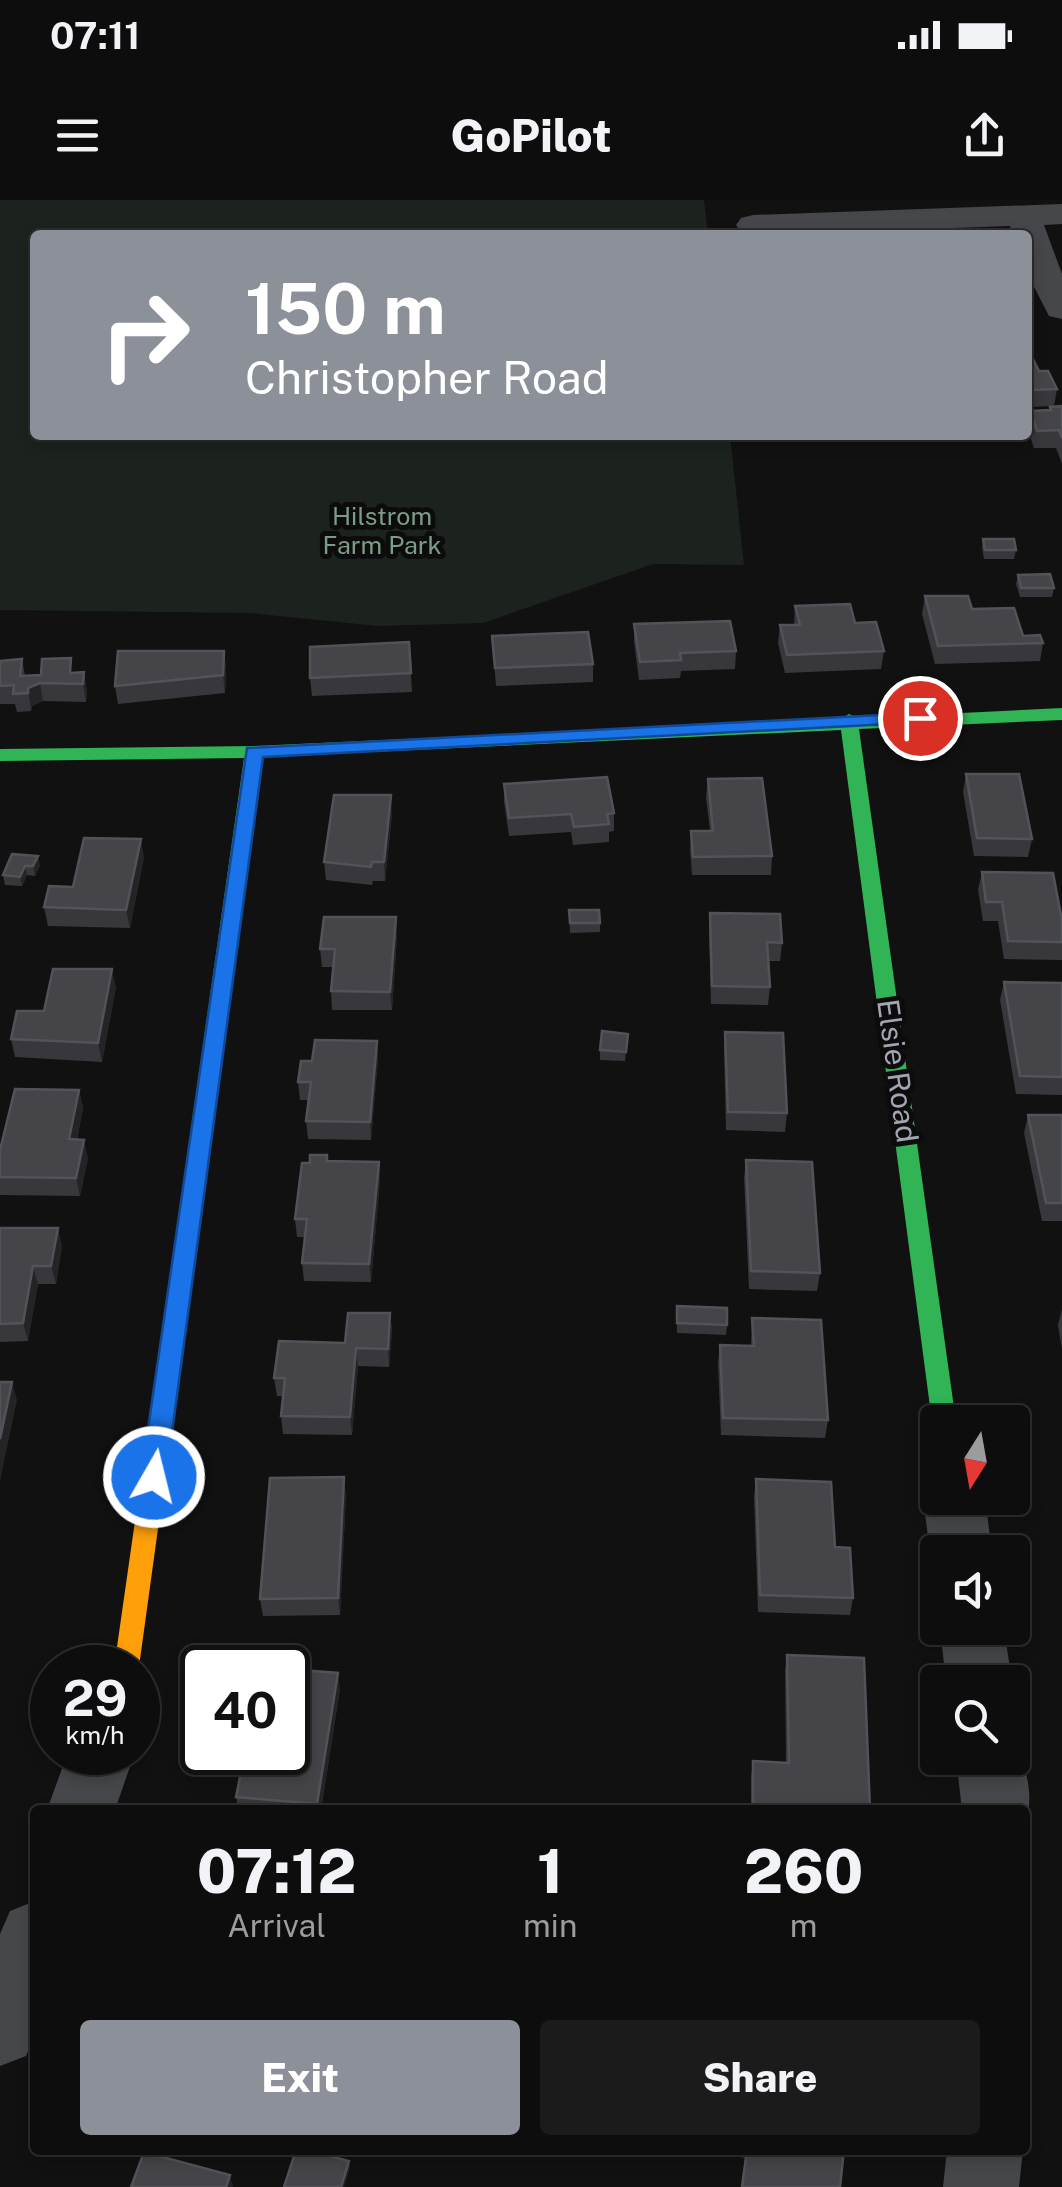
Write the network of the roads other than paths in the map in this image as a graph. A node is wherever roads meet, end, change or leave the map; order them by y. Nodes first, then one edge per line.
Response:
1 (1062, 214) edge
2 (1025, 216) junction
3 (752, 225) dead end
4 (1028, 230) edge
5 (1032, 251) edge
6 (1062, 308) edge
7 (1062, 714) edge
8 (849, 720) junction
9 (254, 752) junction
10 (0, 755) edge
11 (942, 1405) edge
12 (131, 1645) edge
13 (94, 1775) edge
14 (991, 1775) edge
15 (83, 1805) edge
16 (995, 1805) edge
17 (30, 1949) edge
18 (0, 2030) edge
19 (984, 2155) edge
20 (981, 2187) edge

1 - 2 street
2 - 3 street
2 - 4 street
5 - 6 street
7 - 8 street
8 - 9 street
8 - 11 street, Elsie Road
9 - 10 street
9 - 12 street
13 - 15 street
14 - 16 street
17 - 18 street
19 - 20 street

